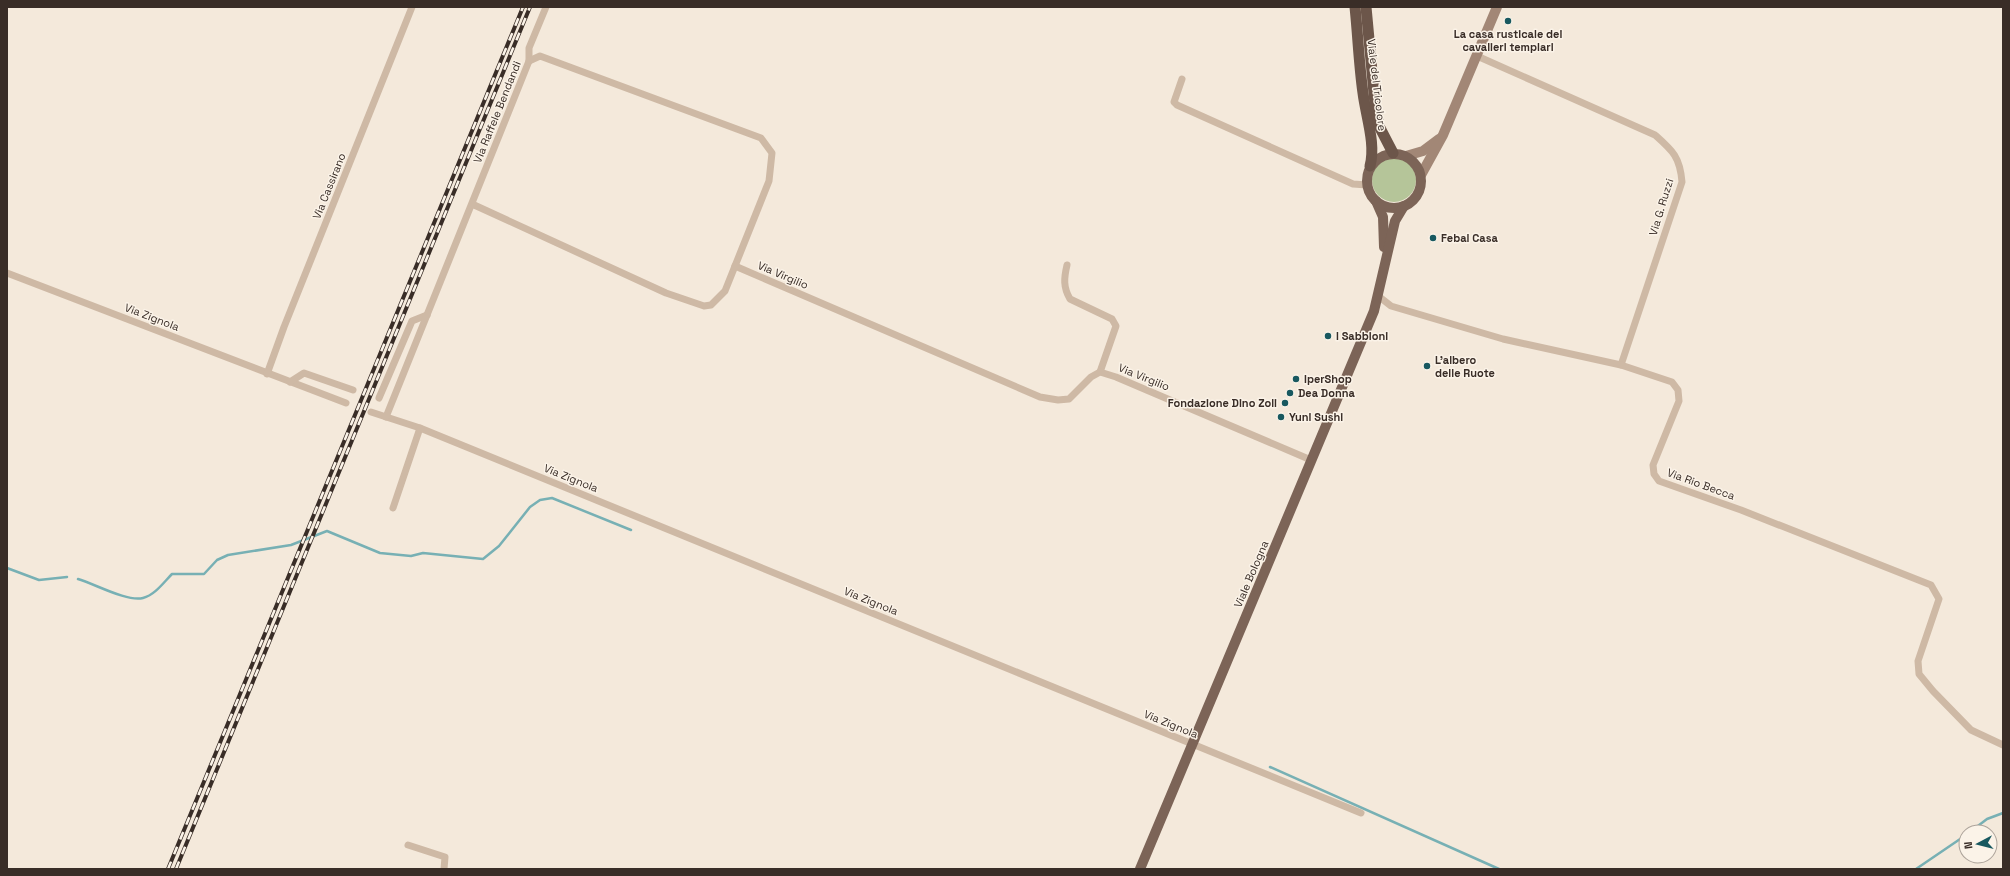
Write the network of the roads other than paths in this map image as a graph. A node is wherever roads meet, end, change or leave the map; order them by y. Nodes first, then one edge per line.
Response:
1 (412, 7) edge
2 (546, 7) edge
3 (1355, 7) edge
4 (1366, 7) edge
5 (1497, 7) edge
6 (1476, 56) junction
7 (529, 61) junction
8 (1182, 79) dead end
9 (1443, 135) junction
10 (1393, 153) junction
11 (1406, 156) junction
12 (1370, 166) junction
13 (1421, 175) junction
14 (1367, 185) junction
15 (1376, 201) junction
16 (472, 204) junction
17 (1404, 206) junction
18 (1067, 265) dead end
19 (735, 266) junction
20 (7, 273) edge
21 (1379, 291) junction
22 (427, 316) junction
23 (1621, 365) junction
24 (1100, 372) junction
25 (267, 374) junction
26 (290, 382) junction
27 (353, 390) dead end
28 (379, 398) dead end
29 (346, 404) dead end
30 (371, 412) dead end
31 (386, 417) junction
32 (420, 428) junction
33 (1311, 460) junction
34 (393, 508) dead end
35 (1192, 744) junction
36 (2003, 745) edge
37 (1361, 813) dead end
38 (408, 845) dead end
39 (444, 869) edge
40 (1140, 869) edge

1 - 25 street, Via Cassirano
2 - 7 street
3 - 12 highway, Viale del Tricolore
4 - 10 highway, Viale del Tricolore
5 - 6 main road
6 - 9 main road
6 - 23 street, Via G. Ruzzi
7 - 16 street, Via Raffele Bendandi
7 - 19 street, Via Raffele Bendandi
8 - 14 street
9 - 11 main road
9 - 13 main road
10 - 11 main road
10 - 12 main road
11 - 13 main road
12 - 14 main road
13 - 17 main road
14 - 15 main road
15 - 17 main road
15 - 21 main road
16 - 19 street
16 - 22 street, Via Raffele Bendandi
17 - 21 main road
18 - 24 street, Via Virgilio
19 - 24 street, Via Virgilio
20 - 25 street, Via Zignola
21 - 23 street, Via Rio Becca
21 - 33 main road, Viale Bologna
22 - 28 street
22 - 31 street, Via Raffele Bendandi
23 - 36 street, Via Rio Becca
24 - 33 street, Via Virgilio
25 - 26 street, Via Zignola
26 - 27 street
26 - 29 street, Via Zignola
30 - 31 street, Via Zignola
31 - 32 street, Via Zignola
32 - 34 street
32 - 35 street, Via Zignola
33 - 35 main road, Viale Bologna
35 - 37 street, Via Zignola
35 - 40 main road, Viale Bologna
38 - 39 street

